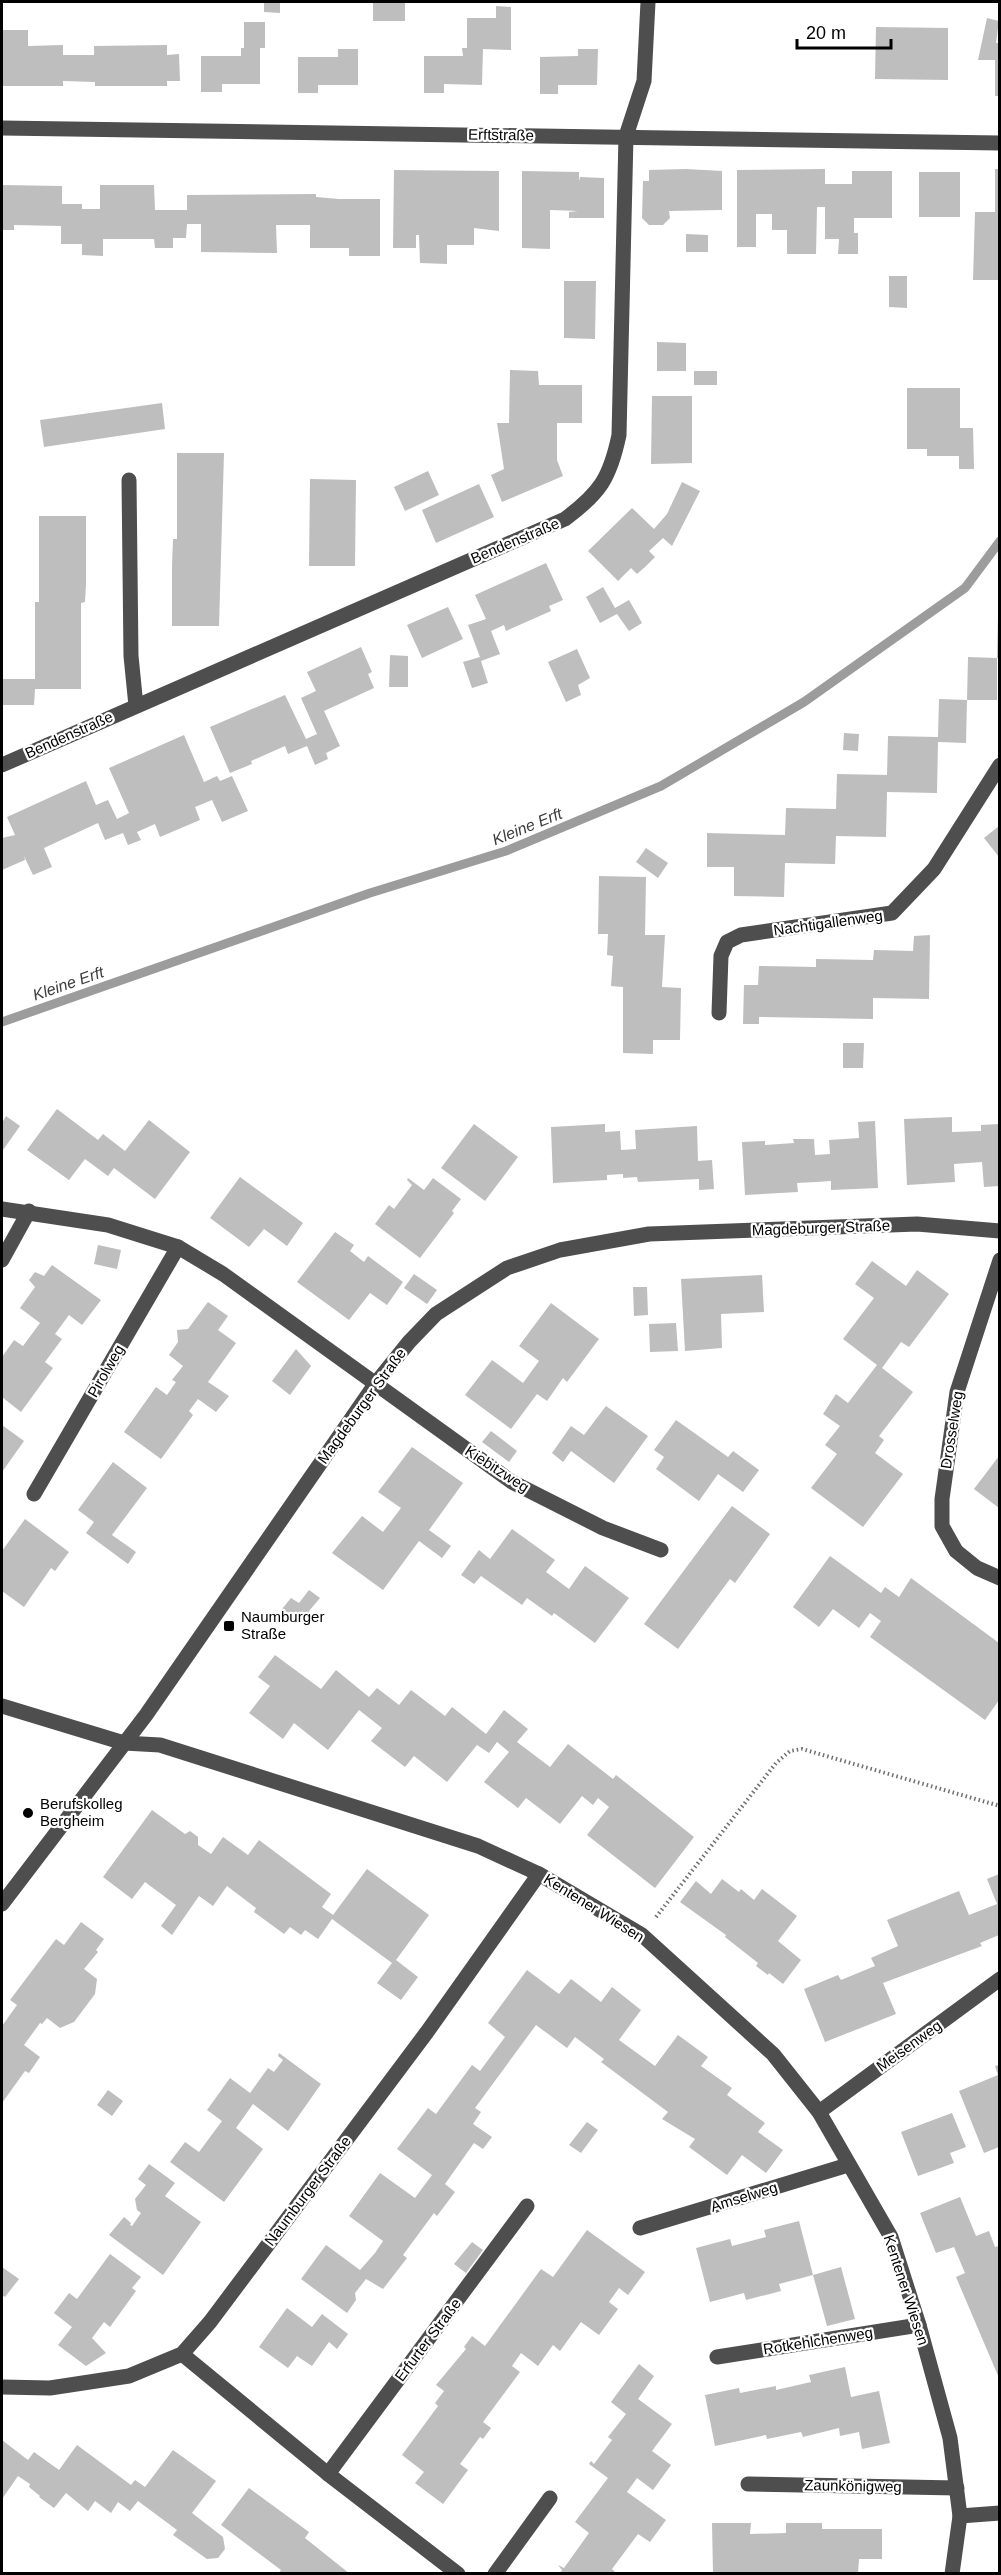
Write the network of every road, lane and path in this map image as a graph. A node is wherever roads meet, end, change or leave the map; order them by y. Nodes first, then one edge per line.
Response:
1 (648, 2) edge
2 (2, 128) edge
3 (626, 136) junction
4 (999, 143) edge
5 (129, 480) dead end
6 (136, 706) junction
7 (2, 765) edge
8 (999, 765) edge
9 (719, 1012) dead end
10 (2, 1209) edge
11 (29, 1211) junction
12 (999, 1231) edge
13 (178, 1247) junction
14 (2, 1260) edge
15 (999, 1260) edge
16 (376, 1383) junction
17 (34, 1494) dead end
18 (661, 1550) dead end
19 (999, 1578) edge
20 (2, 1706) edge
21 (124, 1743) junction
22 (999, 1806) edge
23 (539, 1874) junction
24 (2, 1904) edge
25 (642, 1935) junction
26 (999, 1979) edge
27 (819, 2112) junction
28 (848, 2165) junction
29 (527, 2206) dead end
30 (640, 2228) dead end
31 (919, 2325) junction
32 (182, 2354) junction
33 (717, 2356) dead end
34 (2, 2387) edge
35 (328, 2474) junction
36 (748, 2484) dead end
37 (957, 2488) junction
38 (550, 2498) dead end
39 (999, 2513) edge
40 (960, 2516) junction
41 (458, 2574) edge
42 (495, 2574) edge
43 (952, 2574) edge

1 - 3 street, Bendenstraße
2 - 3 street, Erftstraße
3 - 4 street, Erftstraße
3 - 6 street, Bendenstraße
5 - 6 street
6 - 7 street, Bendenstraße
8 - 9 street, Nachtigallenweg
10 - 11 street
11 - 13 street
11 - 14 street
12 - 16 street, Magdeburger Straße
13 - 16 street
13 - 17 street, Pirolweg
15 - 19 street, Drosselweg
16 - 18 street, Kiebitzweg
16 - 21 street, Magdeburger Straße
20 - 21 street, Kentener Wiesen
21 - 23 street, Kentener Wiesen
21 - 24 street, Magdeburger Straße
22 - 25 path
23 - 25 street, Kentener Wiesen
23 - 32 street, Naumburger Straße
25 - 27 street, Kentener Wiesen
26 - 27 street, Meisenweg
27 - 28 street, Kentener Wiesen
28 - 30 street, Amselweg
28 - 31 street, Kentener Wiesen
29 - 35 street, Erfurter Straße
31 - 33 street, Rotkehlchenweg
31 - 37 street, Kentener Wiesen
32 - 34 street, Naumburger Straße
32 - 35 street
35 - 41 street
36 - 37 street, Zaunkönigweg
37 - 40 street, Kentener Wiesen
38 - 42 street
39 - 40 street
40 - 43 street, Kentener Wiesen

